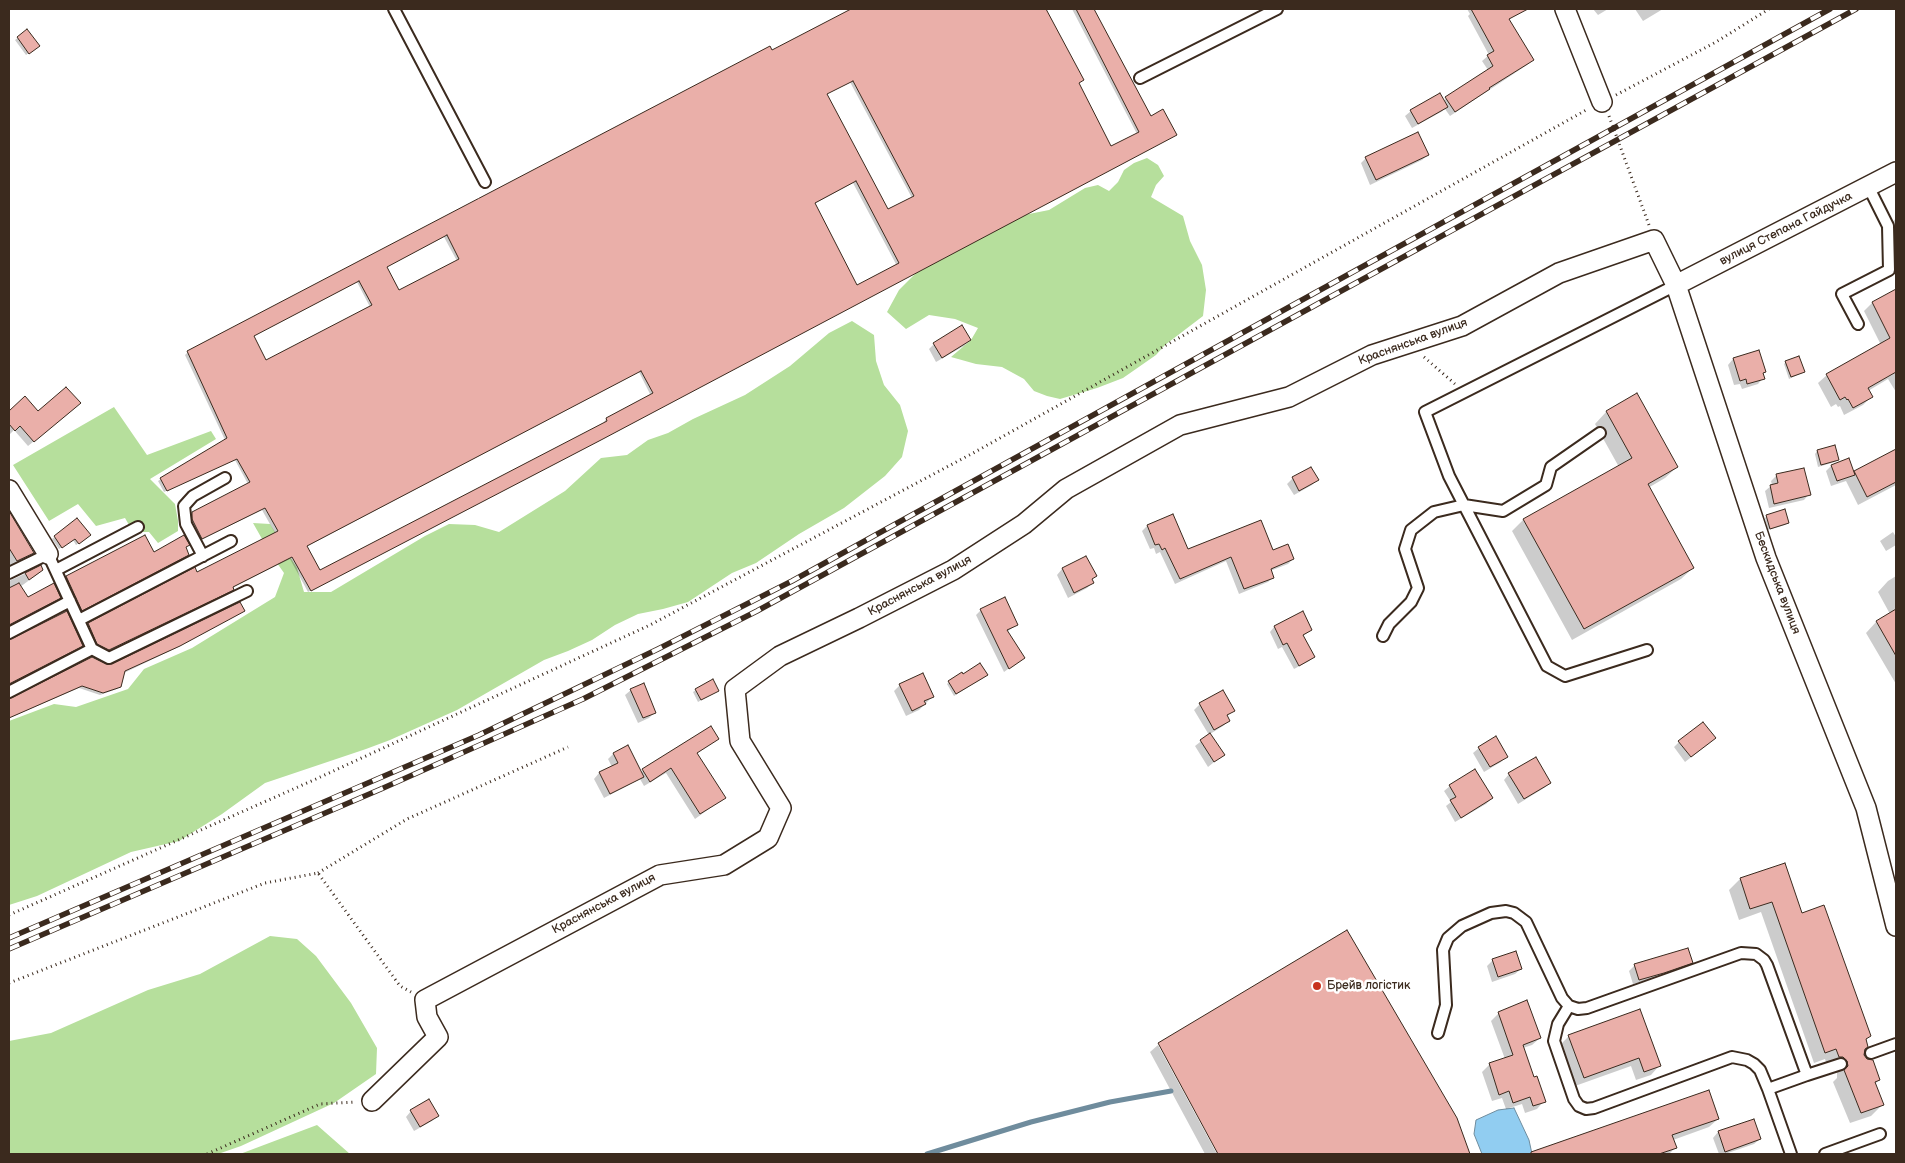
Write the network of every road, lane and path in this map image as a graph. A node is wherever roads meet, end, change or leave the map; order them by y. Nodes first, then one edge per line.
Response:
1 (394, 9) edge
2 (1277, 9) edge
3 (1565, 9) edge
4 (1769, 9) edge
5 (1140, 78) dead end
6 (1602, 102) junction
7 (1896, 172) edge
8 (485, 182) dead end
9 (1868, 186) junction
10 (1654, 240) junction
11 (1676, 285) junction
12 (1858, 324) dead end
13 (1408, 343) junction
14 (1465, 392) junction
15 (1600, 433) dead end
16 (225, 478) dead end
17 (9, 490) edge
18 (1464, 505) junction
19 (138, 527) dead end
20 (231, 542) dead end
21 (203, 556) junction
22 (52, 562) junction
23 (9, 572) edge
24 (247, 591) dead end
25 (70, 601) junction
26 (79, 620) junction
27 (9, 633) edge
28 (1383, 636) dead end
29 (92, 649) junction
30 (1647, 650) dead end
31 (9, 692) edge
32 (568, 747) dead end
33 (318, 873) junction
34 (9, 915) edge
35 (1896, 926) edge
36 (9, 983) edge
37 (425, 1000) junction
38 (1568, 1006) junction
39 (1438, 1033) dead end
40 (1896, 1044) edge
41 (1871, 1053) dead end
42 (1841, 1064) dead end
43 (1807, 1075) junction
44 (1768, 1088) junction
45 (372, 1101) joint
46 (1880, 1134) dead end
47 (207, 1154) edge
48 (1791, 1154) edge
49 (1825, 1154) edge

1 - 8 lane
2 - 5 lane
3 - 6 street
4 - 6 path
6 - 10 path
6 - 34 path
7 - 9 street, вулиця Степана Гайдучка
9 - 11 street, вулиця Степана Гайдучка
9 - 12 lane
10 - 11 street, Бескидська вулиця
10 - 13 street, Краснянська вулиця
11 - 14 lane
11 - 35 street, Бескидська вулиця
13 - 14 path
13 - 37 street, Краснянська вулиця
14 - 18 lane
15 - 18 lane
16 - 21 lane
17 - 22 street
18 - 28 lane
18 - 30 lane
19 - 22 lane
20 - 21 lane
21 - 26 lane
22 - 23 lane
22 - 25 lane
24 - 29 lane
25 - 26 lane
25 - 27 lane
26 - 29 lane
29 - 31 lane
32 - 33 path
33 - 36 path
33 - 37 path
37 - 45 street
38 - 39 lane
38 - 43 lane
38 - 44 lane
40 - 41 lane
42 - 43 lane
43 - 44 lane
44 - 48 lane
45 - 47 path
46 - 49 lane

